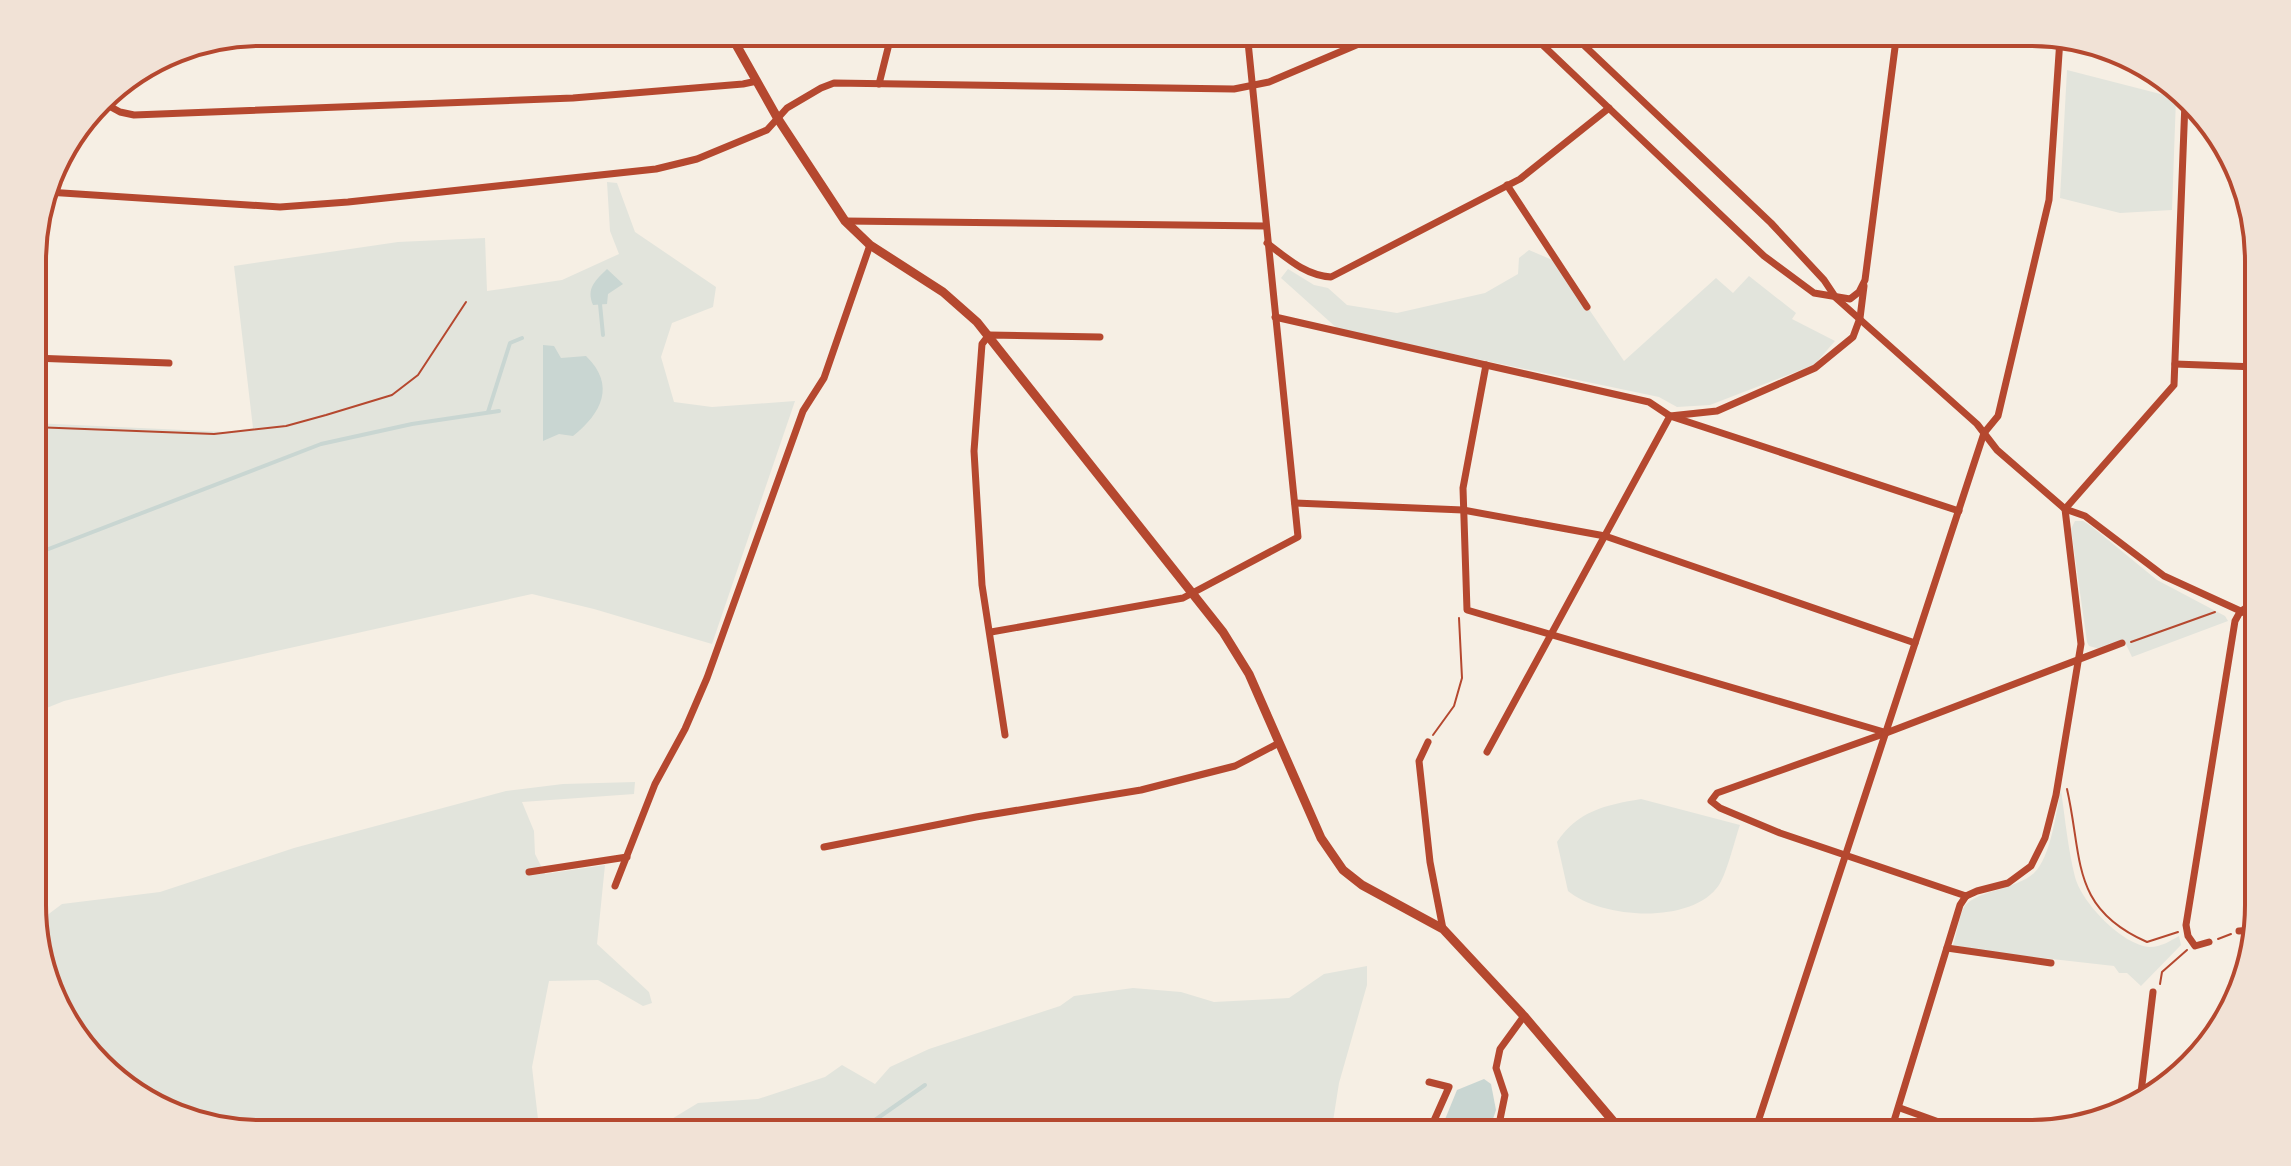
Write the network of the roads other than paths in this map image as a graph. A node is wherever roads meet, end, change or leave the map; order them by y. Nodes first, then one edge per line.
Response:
1 (737, 46) edge
2 (888, 46) edge
3 (1249, 46) edge
4 (1353, 46) edge
5 (1544, 46) edge
6 (1585, 46) edge
7 (1895, 46) edge
8 (2059, 48) edge
9 (757, 81) junction
10 (879, 84) junction
11 (1254, 87) junction
12 (111, 107) edge
13 (1609, 108) junction
14 (2185, 112) edge
15 (778, 119) junction
16 (1507, 185) junction
17 (57, 193) edge
18 (845, 221) junction
19 (1265, 226) junction
20 (1267, 243) junction
21 (870, 245) junction
22 (1865, 280) junction
23 (1836, 298) junction
24 (1587, 307) dead end
25 (1275, 317) junction
26 (1860, 318) junction
27 (989, 335) junction
28 (1100, 337) dead end
29 (46, 358) edge
30 (169, 363) dead end
31 (2175, 364) junction
32 (1486, 365) junction
33 (2245, 367) edge
34 (1670, 416) junction
35 (1984, 433) junction
36 (1295, 503) junction
37 (2065, 509) junction
38 (1463, 510) junction
39 (1959, 511) junction
40 (1605, 536) junction
41 (1194, 593) junction
42 (2245, 609) edge
43 (2240, 612) junction
44 (2245, 614) edge
45 (991, 632) junction
46 (1551, 635) junction
47 (1915, 643) junction
48 (2122, 643) road end
49 (2079, 660) junction
50 (1886, 733) junction
51 (1005, 735) dead end
52 (1428, 742) road end
53 (1279, 743) junction
54 (1487, 752) dead end
55 (824, 847) dead end
56 (1846, 854) junction
57 (627, 857) junction
58 (529, 872) dead end
59 (615, 886) dead end
60 (1966, 896) junction
61 (1443, 929) junction
62 (2239, 931) road end
63 (2243, 931) edge
64 (2209, 942) road end
65 (1947, 948) junction
66 (2051, 963) dead end
67 (2153, 992) dead end
68 (1524, 1016) junction
69 (1429, 1082) dead end
70 (2141, 1089) edge
71 (1900, 1108) junction
72 (1611, 1119) edge
73 (1434, 1120) edge
74 (1500, 1120) edge
75 (1759, 1120) edge
76 (1895, 1120) edge
77 (1933, 1120) edge

1 - 9 street
2 - 10 street
3 - 11 street
4 - 11 street
5 - 13 street
6 - 23 street
7 - 22 street
8 - 35 street
9 - 12 street
9 - 15 street
10 - 11 street
10 - 15 street
11 - 19 street
13 - 16 street
13 - 23 street
14 - 31 street
15 - 17 street
15 - 18 street
16 - 20 street
16 - 24 street
18 - 19 street
18 - 21 street
19 - 20 street
20 - 25 street
21 - 27 street
21 - 57 street
22 - 23 street
22 - 26 street
23 - 26 street
25 - 32 street
25 - 36 street
26 - 34 street
26 - 35 street
27 - 28 street
27 - 41 street
27 - 45 street
29 - 30 street
31 - 33 street
31 - 37 street
32 - 34 street
32 - 38 street
34 - 39 street
34 - 40 street
35 - 37 street
35 - 39 street
36 - 38 street
36 - 41 street
37 - 43 street
37 - 49 street
38 - 40 street
38 - 46 street
39 - 47 street
40 - 46 street
40 - 47 street
41 - 45 street
41 - 53 street
42 - 43 street
43 - 44 street
43 - 64 street
45 - 51 street
46 - 50 street
46 - 54 street
47 - 50 street
48 - 49 street
49 - 50 street
49 - 60 street
50 - 56 street
50 - 56 street
52 - 61 street
53 - 55 street
53 - 61 street
56 - 60 street
56 - 75 street
57 - 58 street
57 - 59 street
60 - 65 street
61 - 68 street
62 - 63 street
65 - 66 street
65 - 71 street
67 - 70 street
68 - 72 street
68 - 74 street
69 - 73 street
71 - 76 street
71 - 77 street

